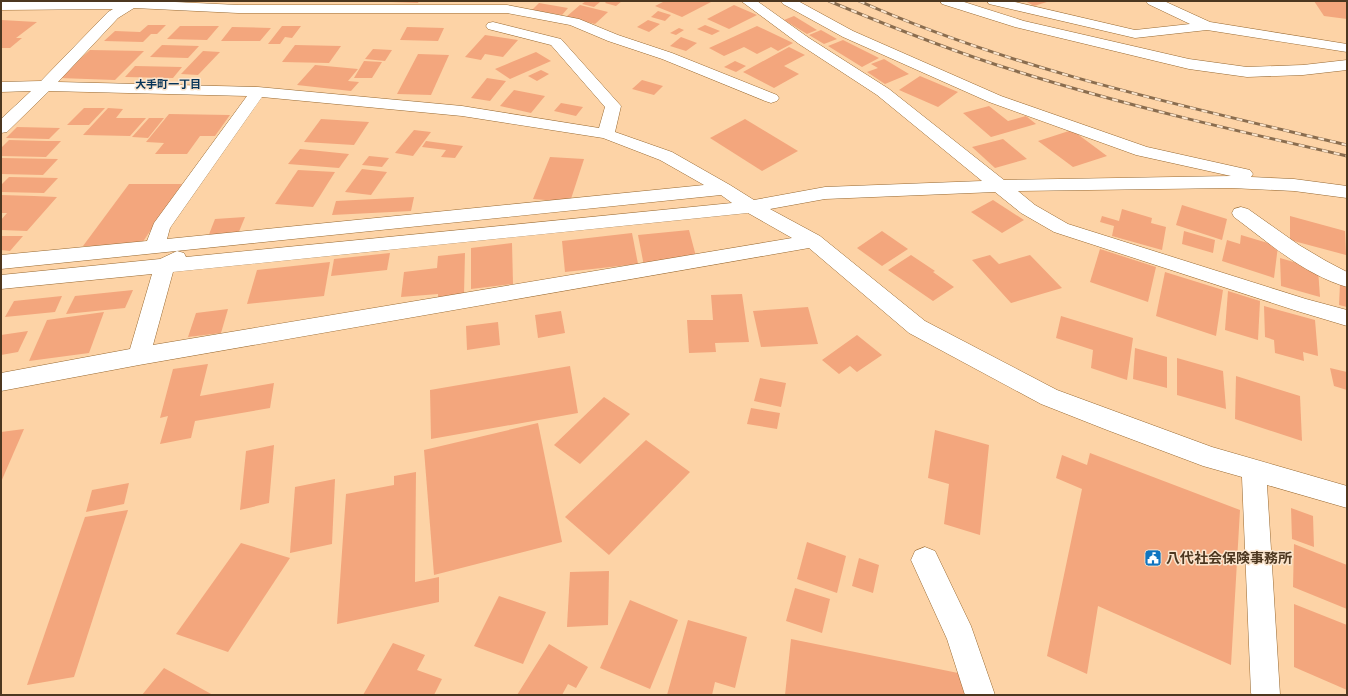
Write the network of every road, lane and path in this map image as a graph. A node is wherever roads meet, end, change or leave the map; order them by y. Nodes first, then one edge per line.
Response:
1 (748, 1) edge
2 (788, 1) edge
3 (947, 1) edge
4 (994, 1) edge
5 (1153, 1) edge
6 (132, 2) edge
7 (503, 5) edge
8 (1, 6) edge
9 (574, 22) junction
10 (494, 26) dead end
11 (1207, 26) junction
12 (556, 42) junction
13 (1347, 48) edge
14 (1347, 65) edge
15 (45, 86) junction
16 (1, 87) edge
17 (258, 92) junction
18 (771, 98) dead end
19 (1, 128) edge
20 (606, 134) junction
21 (1165, 156) junction
22 (1159, 184) junction
23 (1294, 185) junction
24 (1000, 186) junction
25 (724, 189) junction
26 (1347, 192) edge
27 (751, 207) junction
28 (1241, 213) dead end
29 (813, 242) junction
30 (164, 245) junction
31 (1, 262) edge
32 (165, 265) junction
33 (1347, 280) edge
34 (1, 282) edge
35 (1347, 318) edge
36 (139, 356) junction
37 (1, 382) edge
38 (1254, 470) junction
39 (1347, 497) edge
40 (925, 560) dead end
41 (1266, 693) dead end
42 (980, 695) edge

1 - 24 street
2 - 21 street
3 - 14 street
4 - 11 street
5 - 11 street
6 - 7 street
6 - 8 street
6 - 15 street
7 - 9 street
9 - 12 street
9 - 18 street
10 - 12 street
11 - 13 street
12 - 20 street
15 - 16 street
15 - 17 street
15 - 19 street
17 - 20 street
17 - 30 street
20 - 25 street
21 - 22 street
21 - 23 street
22 - 23 street
22 - 24 street
23 - 26 street
24 - 27 street
24 - 35 street
25 - 27 street
25 - 30 street
27 - 29 street
27 - 32 street
28 - 33 street
29 - 36 street
29 - 38 street
30 - 31 street
30 - 32 street
32 - 34 street
32 - 36 street
36 - 37 street
38 - 39 street
38 - 41 street
40 - 42 street

